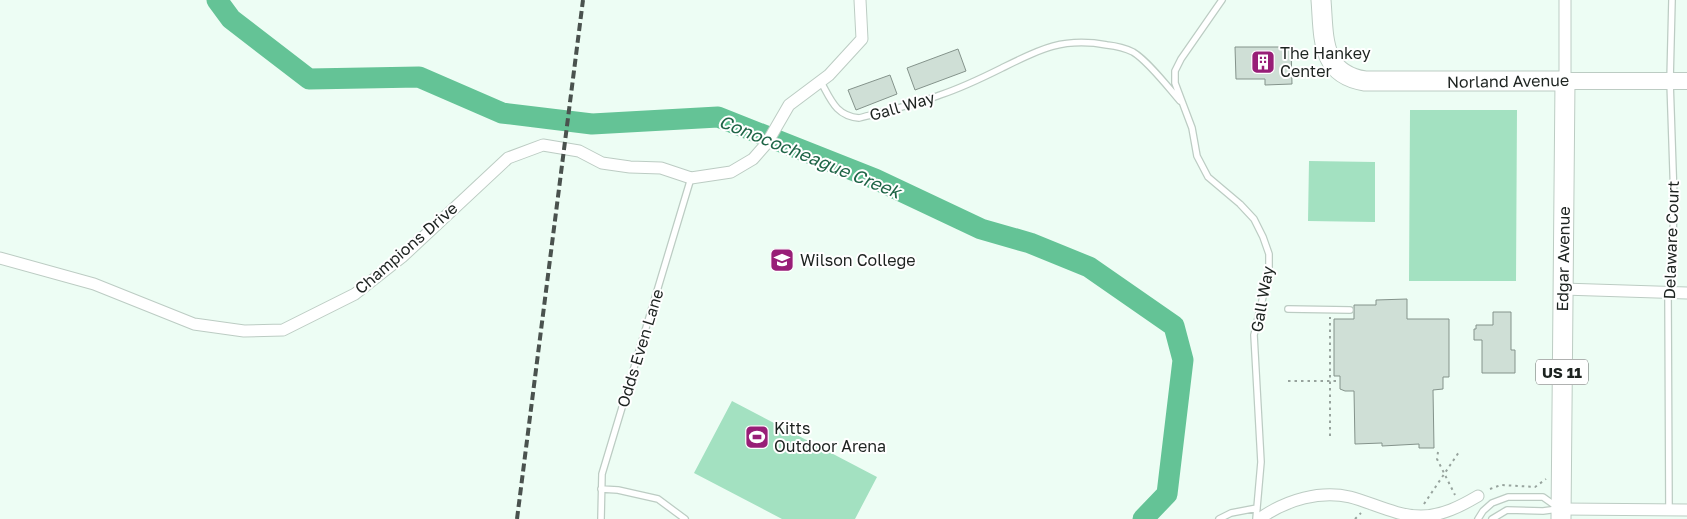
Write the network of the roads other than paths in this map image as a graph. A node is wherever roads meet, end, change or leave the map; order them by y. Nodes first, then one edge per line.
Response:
1 (860, 0) edge
2 (1222, 0) edge
3 (1321, 0) edge
4 (1566, 0) edge
5 (1672, 0) edge
6 (1565, 80) junction
7 (1670, 81) junction
8 (1687, 81) edge
9 (820, 82) junction
10 (1182, 102) junction
11 (691, 178) junction
12 (0, 258) edge
13 (1563, 289) junction
14 (1668, 292) junction
15 (1687, 293) edge
16 (1288, 310) dead end
17 (1350, 310) dead end
18 (601, 489) junction
19 (1478, 496) dead end
20 (1669, 510) junction
21 (1687, 510) edge
22 (1561, 514) edge
23 (1258, 515) edge
24 (601, 519) edge
25 (685, 519) edge
26 (1219, 519) edge
27 (1478, 519) edge
28 (1492, 519) edge

1 - 9 street
2 - 10 lane
3 - 6 main road, Norland Avenue
4 - 6 street, Edgar Avenue
5 - 7 lane, Delaware Court
6 - 7 main road, Norland Avenue
6 - 13 main road, Edgar Avenue / US 11
7 - 8 main road, Norland Avenue
7 - 14 lane, Delaware Court
9 - 10 lane, Gall Way
9 - 11 street, Champions Drive
10 - 23 lane, Gall Way
11 - 12 street, Champions Drive
11 - 18 lane, Odds Even Lane
13 - 14 street
13 - 22 main road, Edgar Avenue / US 11
14 - 15 street
14 - 20 lane, Delaware Court
16 - 17 lane
18 - 24 lane, Odds Even Lane
18 - 25 lane
19 - 23 street
20 - 21 street
20 - 22 street
22 - 27 lane
22 - 28 lane
23 - 26 lane

